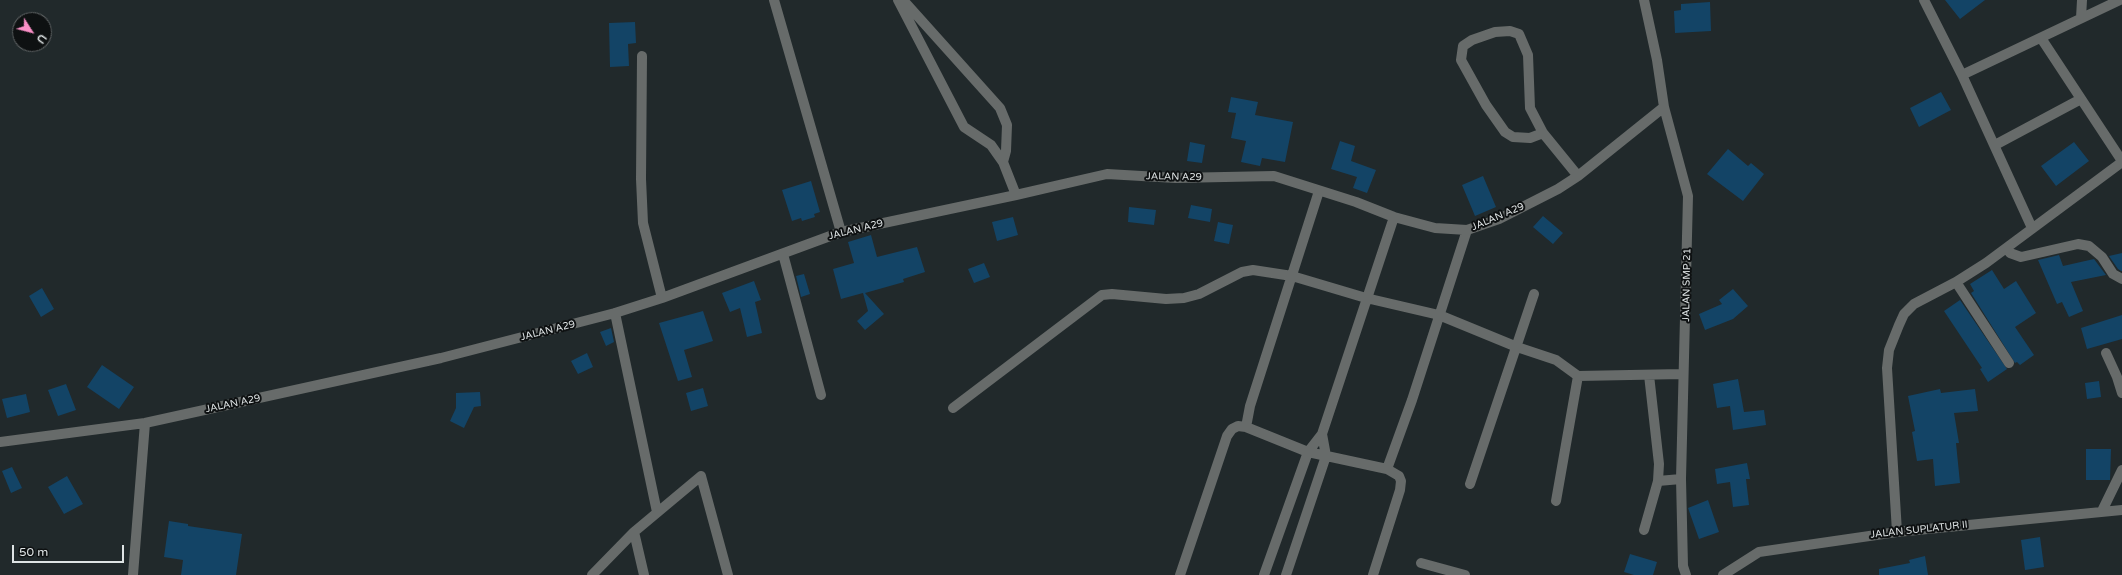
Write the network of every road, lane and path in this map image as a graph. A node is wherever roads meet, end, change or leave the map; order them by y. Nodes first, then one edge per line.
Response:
1 (774, 0) edge
2 (898, 0) edge
3 (903, 0) edge
4 (1644, 0) edge
5 (1924, 0) edge
6 (2082, 0) edge
7 (2120, 0) edge
8 (2081, 18) junction
9 (2041, 38) junction
10 (642, 56) dead end
11 (1962, 75) junction
12 (2081, 98) junction
13 (1664, 107) junction
14 (1543, 133) junction
15 (1994, 145) junction
16 (2122, 161) edge
17 (1003, 162) junction
18 (1578, 176) junction
19 (1319, 191) junction
20 (1016, 195) junction
21 (1394, 217) junction
22 (2032, 228) junction
23 (1466, 230) junction
24 (841, 232) junction
25 (2007, 248) junction
26 (783, 254) junction
27 (1292, 276) junction
28 (2122, 279) edge
29 (1956, 282) junction
30 (1534, 294) dead end
31 (662, 298) junction
32 (1366, 298) junction
33 (615, 314) junction
34 (1439, 315) junction
35 (1517, 347) junction
36 (2106, 353) dead end
37 (2009, 363) dead end
38 (1682, 374) junction
39 (1649, 375) junction
40 (1578, 376) junction
41 (2122, 393) edge
42 (821, 395) dead end
43 (953, 408) dead end
44 (145, 423) junction
45 (1246, 427) junction
46 (1322, 434) junction
47 (0, 442) edge
48 (1308, 452) junction
49 (1326, 456) junction
50 (1387, 469) junction
51 (2122, 470) edge
52 (1681, 479) junction
53 (1658, 481) junction
54 (1470, 484) dead end
55 (1556, 501) dead end
56 (2122, 510) edge
57 (2102, 511) junction
58 (657, 512) junction
59 (1644, 530) dead end
60 (634, 532) junction
61 (1897, 532) junction
62 (1421, 563) dead end
63 (134, 575) edge
64 (592, 575) edge
65 (644, 575) edge
66 (728, 575) edge
67 (1180, 575) edge
68 (1264, 575) edge
69 (1286, 575) edge
70 (1373, 575) edge
71 (1465, 575) edge
72 (1686, 575) edge
73 (1723, 575) edge

1 - 24 street
2 - 17 street
3 - 17 street
4 - 13 street, JALAN SMP 21
5 - 11 street
6 - 8 street
7 - 8 street
8 - 9 street
9 - 11 street
9 - 12 street
10 - 31 street
11 - 15 street
12 - 15 street
12 - 16 street
13 - 18 street, JALAN A29
13 - 38 street, JALAN SMP 21
14 - 14 street
14 - 18 street
15 - 22 street
16 - 22 street
17 - 20 street
18 - 23 street, JALAN A29
19 - 20 street, JALAN A29
19 - 21 street, JALAN A29
19 - 27 street
20 - 24 street, JALAN A29
21 - 23 street, JALAN A29
21 - 32 street
22 - 25 street
23 - 34 street
24 - 26 street, JALAN A29
25 - 28 street
25 - 29 street
26 - 31 street, JALAN A29
26 - 42 street
27 - 32 street
27 - 43 street
27 - 45 street
29 - 37 street
29 - 61 street
30 - 35 street
31 - 33 street, JALAN A29
32 - 34 street
32 - 46 street
33 - 44 street, JALAN A29
33 - 58 street
34 - 35 street
34 - 50 street
35 - 40 street
35 - 54 street
36 - 41 street
38 - 39 street
38 - 52 street, JALAN SMP 21
39 - 40 street
39 - 53 street
40 - 55 street
44 - 47 street, JALAN A29
44 - 63 street
45 - 48 street
45 - 67 street
46 - 48 street
46 - 49 street
48 - 49 street
48 - 68 street
49 - 50 street
49 - 69 street
50 - 70 street
51 - 57 street
52 - 53 street
52 - 72 street, JALAN SMP 21
53 - 59 street
56 - 57 street, JALAN SUPLATUR II
57 - 61 street, JALAN SUPLATUR II
58 - 60 street
58 - 66 street
60 - 64 street
60 - 65 street
61 - 73 street, JALAN SUPLATUR II
62 - 71 street

